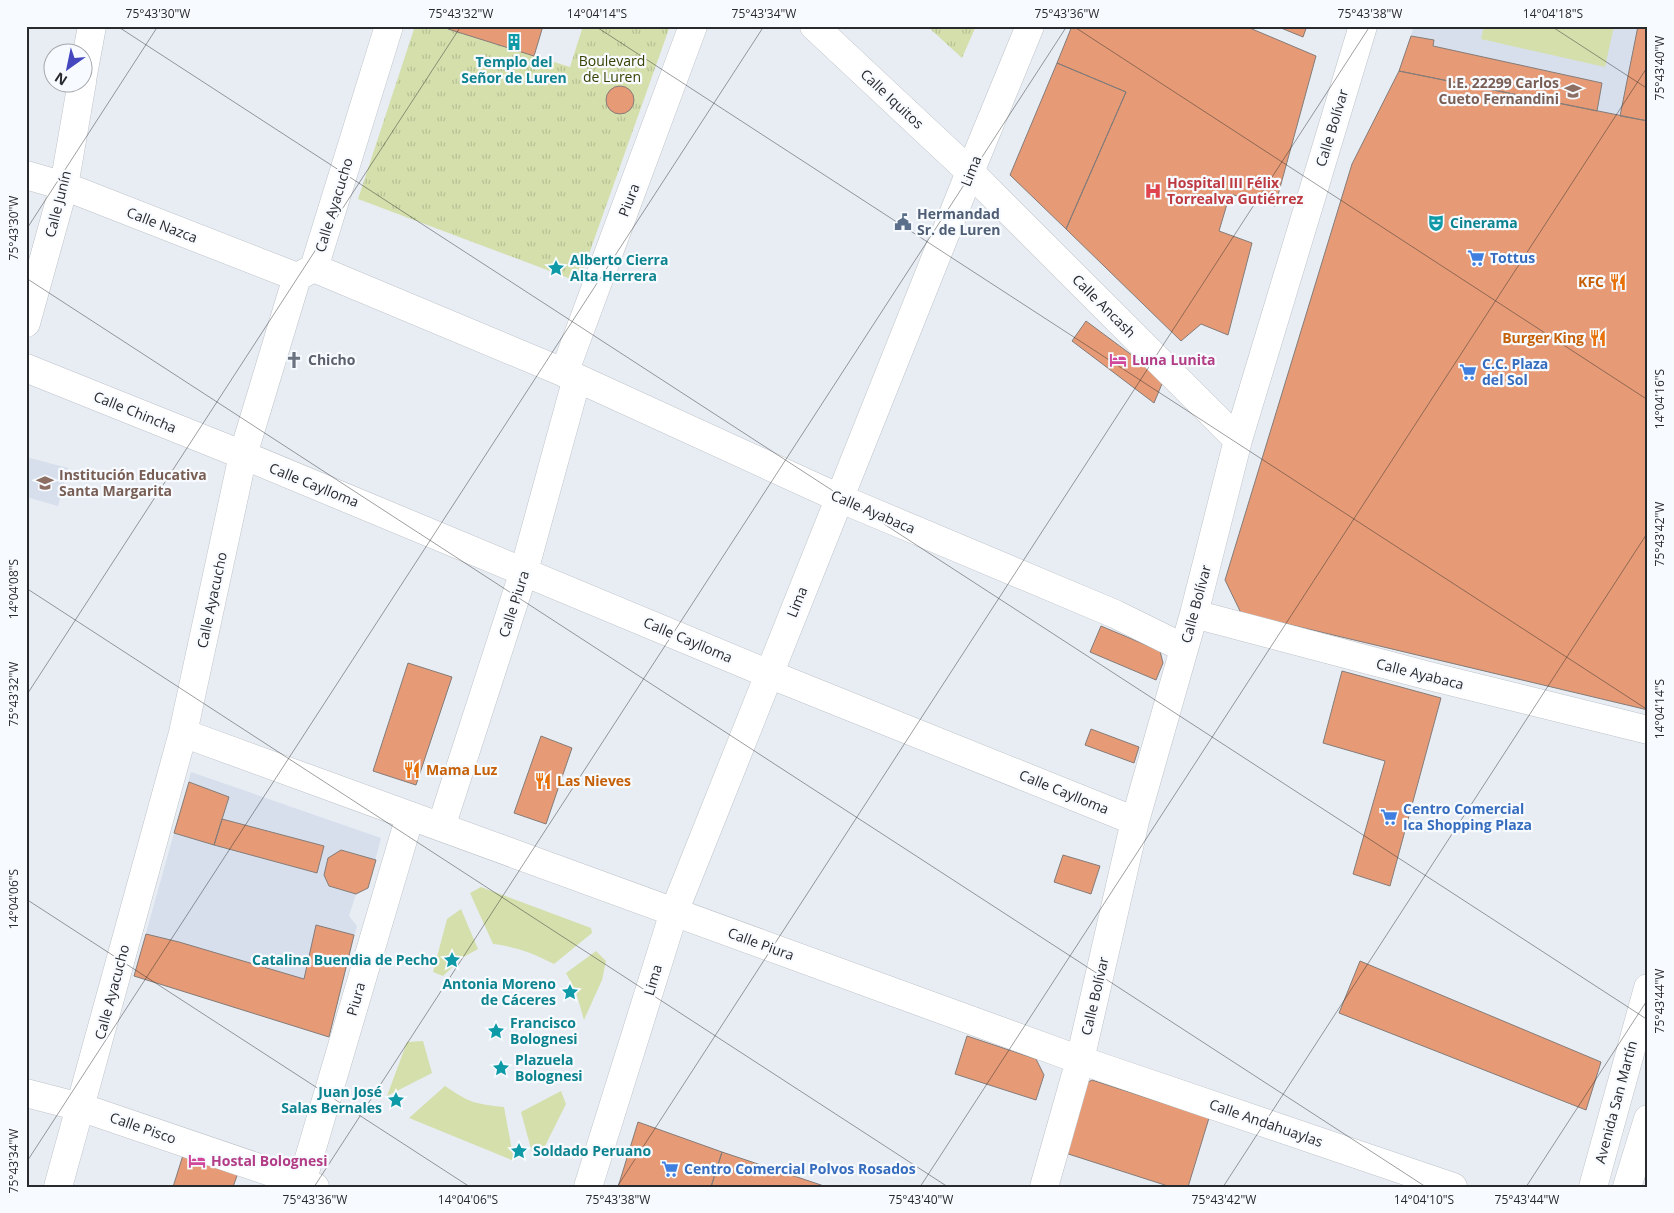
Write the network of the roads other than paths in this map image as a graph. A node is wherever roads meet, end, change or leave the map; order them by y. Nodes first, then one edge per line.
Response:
1 (92, 26) edge
2 (390, 26) edge
3 (694, 26) edge
4 (814, 26) edge
5 (1030, 26) edge
6 (1363, 26) edge
7 (89, 42) edge
8 (80, 92) edge
9 (970, 172) junction
10 (26, 176) edge
11 (64, 186) junction
12 (305, 272) junction
13 (26, 323) edge
14 (26, 368) edge
15 (570, 376) junction
16 (1238, 440) junction
17 (243, 455) junction
18 (839, 498) junction
19 (524, 571) junction
20 (1194, 614) junction
21 (1184, 648) junction
22 (769, 674) junction
23 (1648, 730) edge
24 (183, 733) junction
25 (410, 816) junction
26 (1135, 821) junction
27 (441, 827) junction
28 (674, 912) junction
29 (1648, 988) edge
30 (1080, 1060) junction
31 (26, 1093) edge
32 (80, 1107) junction
33 (1648, 1119) edge
34 (309, 1184) edge
35 (58, 1187) edge
36 (588, 1187) edge
37 (1044, 1187) edge
38 (1452, 1187) edge
39 (1593, 1187) edge
40 (1628, 1187) edge

1 - 7 street, Calle Junín
2 - 12 street, Calle Ayacucho
3 - 15 street, Piura
4 - 9 street, Calle Iquitos
5 - 9 street, Lima
6 - 16 street, Calle Bolívar
8 - 11 street, Calle Junín
9 - 16 street, Calle Ancash
9 - 18 street, Lima
10 - 11 street, Calle Nazca
11 - 12 street, Calle Nazca
11 - 13 street, Calle Junín
12 - 15 street, Calle Nazca
12 - 17 street, Calle Ayacucho
14 - 17 street, Calle Chincha
15 - 18 street, Calle Ayabaca
15 - 19 street, Calle Piura
16 - 20 street, Calle Bolívar
17 - 19 street, Calle Caylloma
17 - 24 street, Calle Ayacucho
18 - 21 street, Calle Ayabaca
18 - 22 street, Lima
19 - 22 street, Calle Caylloma
19 - 27 street, Calle Piura
20 - 21 street, Calle Bolívar
20 - 23 street, Calle Ayabaca
21 - 26 street, Calle Bolívar
22 - 26 street, Calle Caylloma
22 - 28 street, Lima
24 - 25 street, Calle Piura
24 - 32 street, Calle Ayacucho
25 - 27 street, Calle Piura
25 - 34 street, Piura
26 - 30 street, Calle Bolívar
27 - 28 street, Calle Piura
28 - 30 street, Calle Piura
28 - 36 street, Lima
29 - 39 street, Avenida San Martín
30 - 37 street, Calle Bolívar
30 - 38 street, Calle Andahuaylas
31 - 32 street, Calle Pisco
32 - 34 street, Calle Pisco
32 - 35 street, Calle Ayacucho
33 - 40 street

